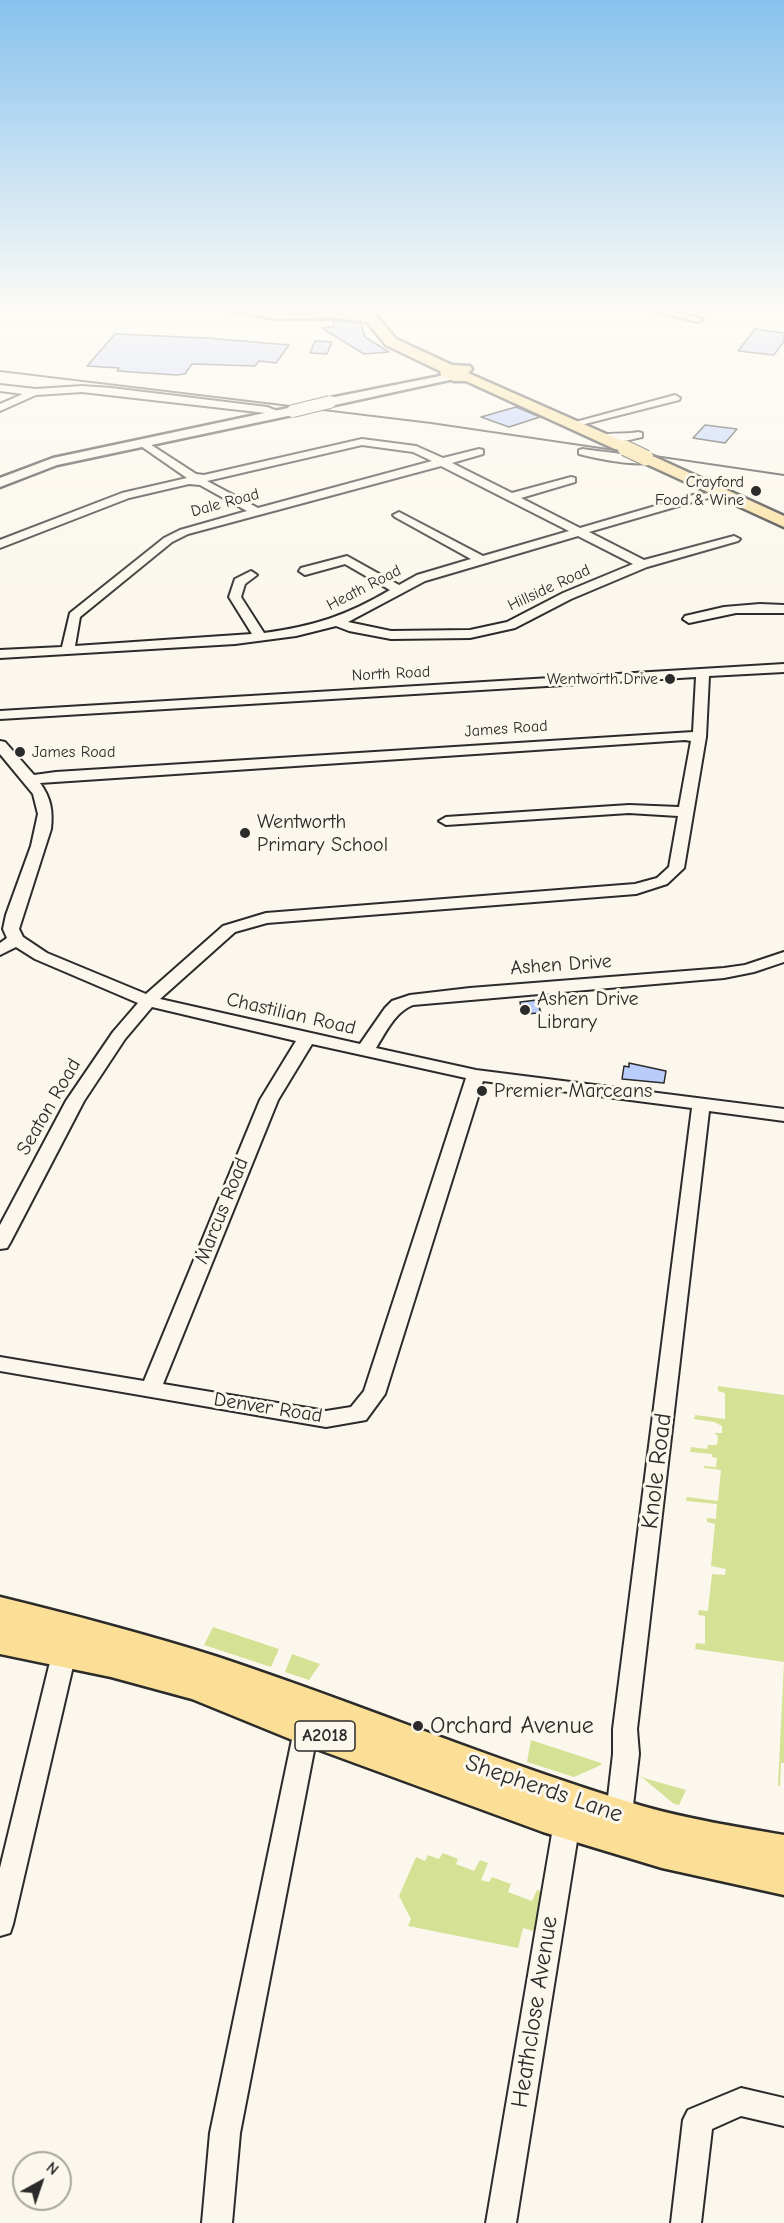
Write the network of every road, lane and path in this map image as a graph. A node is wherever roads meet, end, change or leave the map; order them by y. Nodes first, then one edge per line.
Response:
1 (272, 411) edge
2 (296, 411) edge
3 (543, 411) edge
4 (625, 411) edge
5 (287, 413) junction
6 (573, 424) junction
7 (142, 442) junction
8 (479, 452) dead end
9 (583, 452) dead end
10 (648, 459) junction
11 (442, 462) junction
12 (197, 479) junction
13 (571, 480) dead end
14 (0, 483) edge
15 (709, 493) junction
16 (511, 496) junction
17 (256, 512) junction
18 (399, 515) dead end
19 (784, 522) edge
20 (578, 531) junction
21 (734, 539) dead end
22 (0, 544) edge
23 (481, 560) junction
24 (643, 564) junction
25 (305, 571) dead end
26 (251, 575) dead end
27 (397, 589) junction
28 (784, 609) edge
29 (689, 619) dead end
30 (338, 622) junction
31 (260, 637) junction
32 (68, 651) junction
33 (0, 654) edge
34 (784, 668) edge
35 (701, 673) junction
36 (0, 715) edge
37 (699, 737) junction
38 (0, 745) edge
39 (29, 780) junction
40 (686, 812) junction
41 (446, 821) dead end
42 (16, 940) junction
43 (0, 950) edge
44 (784, 957) edge
45 (148, 1001) junction
46 (306, 1040) junction
47 (364, 1052) junction
48 (476, 1075) junction
49 (701, 1105) junction
50 (784, 1115) edge
51 (0, 1243) edge
52 (0, 1364) edge
53 (151, 1388) junction
54 (0, 1611) edge
55 (0, 1639) edge
56 (69, 1641) junction
57 (306, 1730) junction
58 (569, 1812) junction
59 (617, 1826) junction
60 (784, 1853) edge
61 (784, 1877) edge
62 (0, 1924) edge
63 (784, 2112) edge
64 (217, 2223) edge
65 (501, 2223) edge
66 (686, 2223) edge

1 - 5 street
2 - 5 street, bridge
3 - 6 main road
4 - 6 street
5 - 7 street
6 - 10 main road, bridge
7 - 12 street
7 - 14 street
8 - 11 street, Dale Road
9 - 10 street
10 - 15 main road
11 - 12 street
11 - 16 street
11 - 17 street, Dale Road
12 - 17 street
12 - 22 street
13 - 16 street
15 - 19 main road
15 - 20 street, Heath Road
16 - 20 street
17 - 32 street, Dale Road
18 - 23 street
20 - 23 street, Heath Road
20 - 24 street
21 - 24 street, Hillside Road
23 - 27 street, Heath Road
24 - 30 street, Hillside Road
25 - 27 street
26 - 31 street
27 - 30 street, Heath Road
28 - 29 street
30 - 31 street, Heath Road
31 - 32 street, Heath Road
32 - 33 street, Heath Road
34 - 35 street, North Road
35 - 36 street, North Road
35 - 37 street
37 - 39 street, James Road
37 - 40 street
38 - 39 street
39 - 42 street
40 - 41 street
40 - 45 street
42 - 43 street
42 - 45 street, Chastilian Road
44 - 47 street, Ashen Drive
45 - 46 street, Chastilian Road
45 - 51 street, Seaton Road
46 - 47 street, Chastilian Road
46 - 53 street, Marcus Road
47 - 48 street, Chastilian Road
48 - 49 street, Chastilian Road
48 - 53 street, Denver Road
49 - 50 street, Chastilian Road
49 - 59 street, Knole Road
52 - 53 street, Denver Road
54 - 56 main road, Shepherds Lane / A2018
55 - 56 main road, Shepherds Lane / A2018
56 - 57 main road, Shepherds Lane / A2018
56 - 58 main road, Shepherds Lane / A2018
56 - 62 street
57 - 58 main road, Shepherds Lane / A2018
57 - 64 street
58 - 59 main road, Shepherds Lane / A2018
58 - 65 street, Heathclose Avenue
59 - 60 main road, Shepherds Lane / A2018
59 - 61 main road, Shepherds Lane / A2018
63 - 66 street

